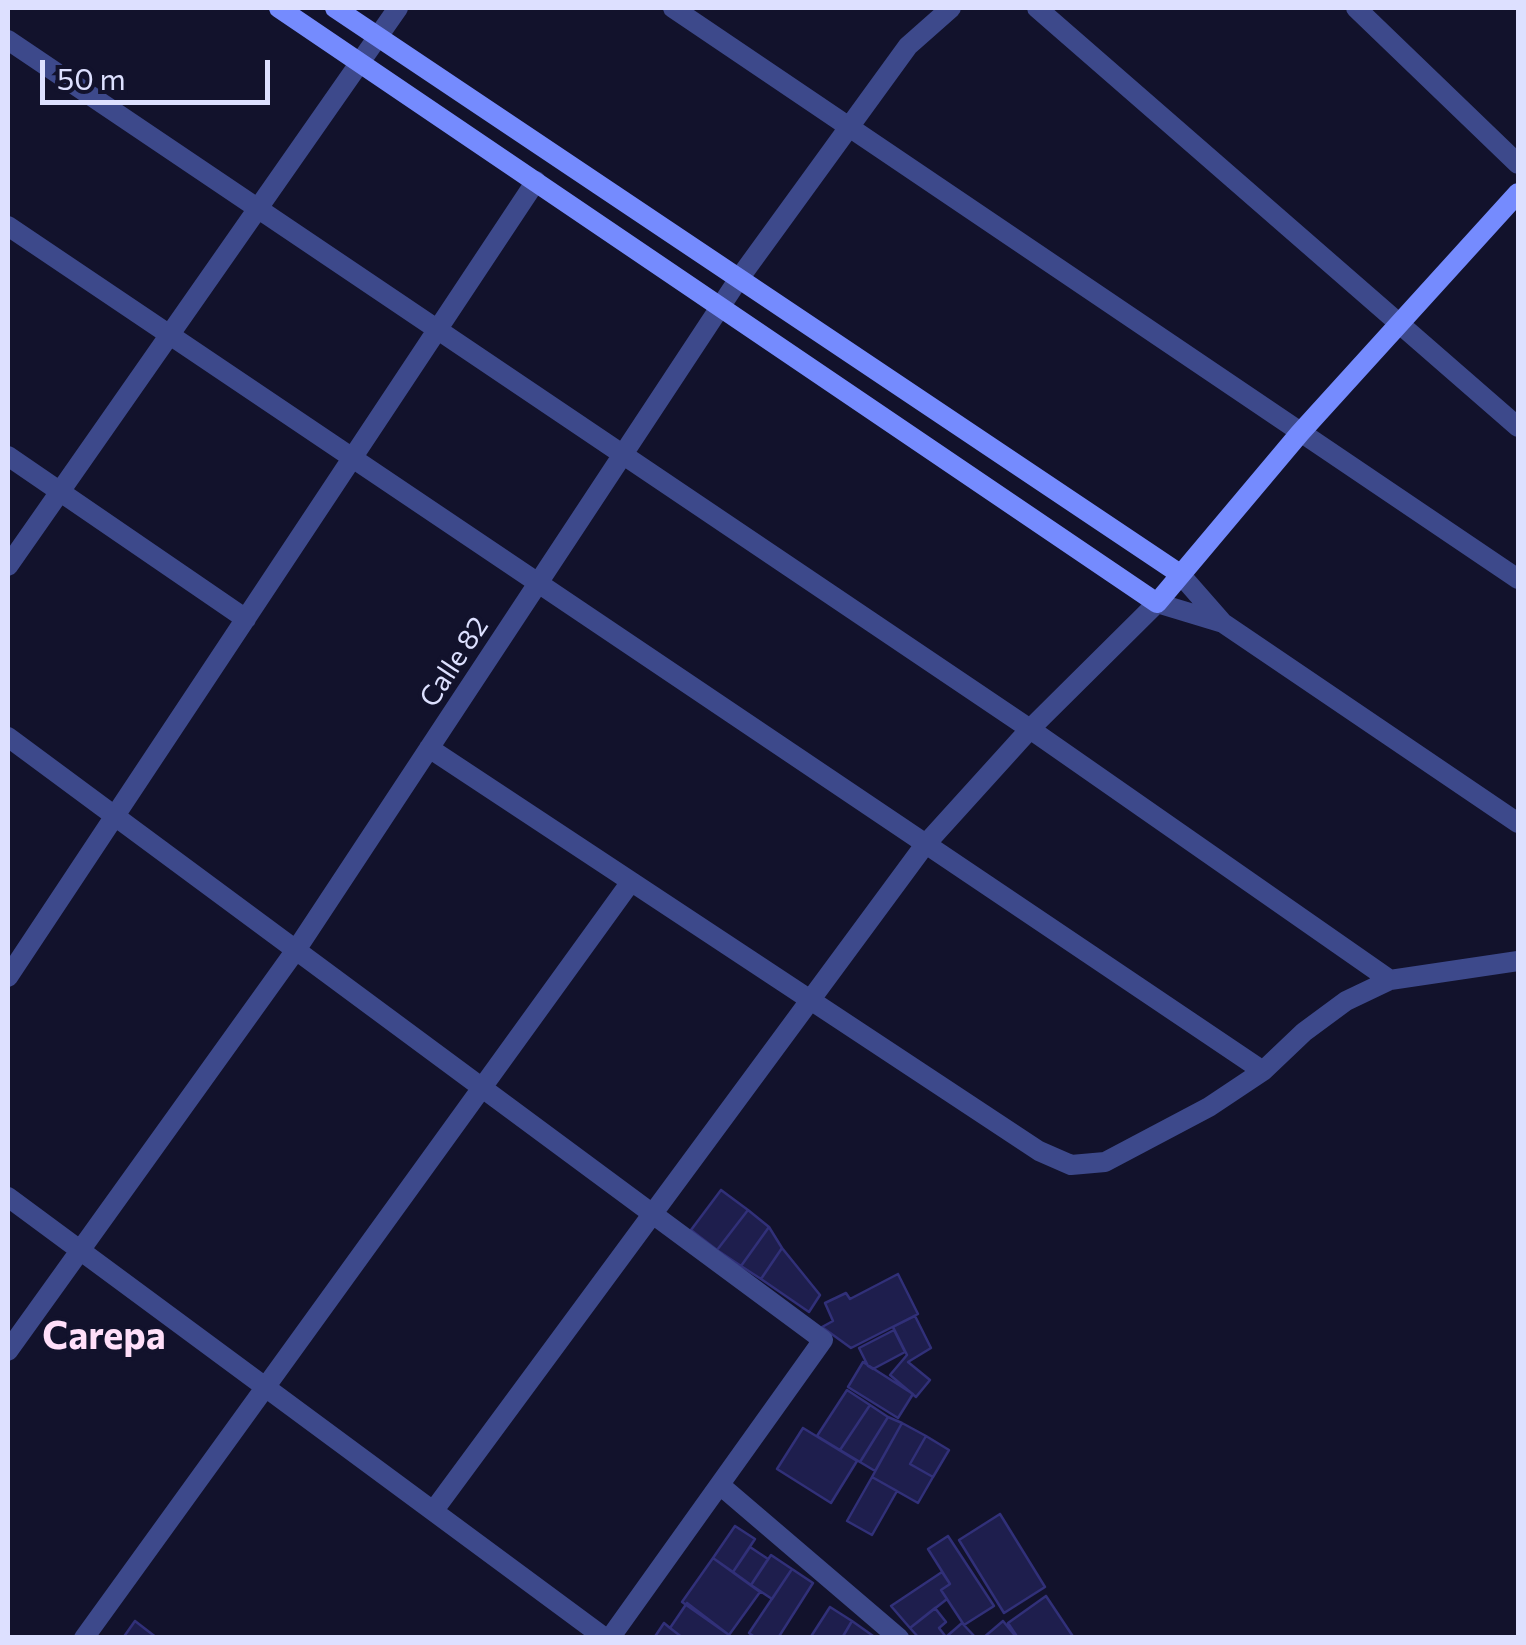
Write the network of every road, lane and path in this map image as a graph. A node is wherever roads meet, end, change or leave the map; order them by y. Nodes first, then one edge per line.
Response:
1 (280, 8) edge
2 (335, 8) edge
3 (398, 8) edge
4 (673, 8) edge
5 (951, 8) edge
6 (1037, 8) edge
7 (1356, 8) edge
8 (378, 36) junction
9 (8, 40) edge
10 (360, 62) junction
11 (849, 127) junction
12 (1518, 164) edge
13 (536, 181) junction
14 (1518, 193) edge
15 (258, 208) junction
16 (8, 226) edge
17 (738, 280) junction
18 (721, 306) junction
19 (1399, 324) junction
20 (438, 329) junction
21 (169, 335) junction
22 (1518, 428) edge
23 (1300, 433) junction
24 (623, 454) junction
25 (8, 456) edge
26 (352, 458) junction
27 (59, 492) junction
28 (8, 566) edge
29 (1180, 574) junction
30 (1518, 579) edge
31 (538, 584) junction
32 (1157, 603) junction
33 (246, 619) junction
34 (1223, 623) junction
35 (1030, 729) junction
36 (8, 737) edge
37 (430, 748) junction
38 (116, 816) junction
39 (1518, 824) edge
40 (924, 846) junction
41 (630, 883) junction
42 (298, 947) junction
43 (1518, 961) edge
44 (8, 977) edge
45 (1390, 980) junction
46 (812, 1000) junction
47 (1263, 1071) junction
48 (484, 1088) junction
49 (8, 1197) edge
50 (656, 1214) junction
51 (80, 1250) junction
52 (8, 1351) edge
53 (267, 1388) junction
54 (720, 1485) junction
55 (434, 1510) junction
56 (84, 1638) edge
57 (608, 1638) edge
58 (900, 1638) edge

1 - 10 street
2 - 8 street
3 - 8 street
4 - 11 street
5 - 11 street, Calle 82
6 - 19 street
7 - 12 street
8 - 10 street
8 - 17 street
9 - 15 street
10 - 13 street
10 - 15 street
11 - 17 street, Calle 82
11 - 23 street
13 - 18 street
13 - 20 street
14 - 19 street
15 - 20 street
15 - 21 street
16 - 21 street
17 - 18 street, Calle 82
17 - 29 street
18 - 24 street, Calle 82
18 - 32 street
19 - 22 street
19 - 23 street
20 - 24 street
20 - 26 street
21 - 26 street
21 - 27 street
23 - 29 street
23 - 30 street
24 - 31 street, Calle 82
24 - 35 street
25 - 27 street
26 - 31 street
26 - 33 street
27 - 28 street
27 - 33 street
29 - 32 street
29 - 34 street
31 - 37 street, Calle 82
31 - 40 street
32 - 34 street
32 - 35 street
33 - 38 street
34 - 39 street
35 - 40 street
35 - 45 street
36 - 38 street
37 - 41 street
37 - 42 street, Calle 82
38 - 42 street
38 - 44 street
40 - 46 street
40 - 47 street
41 - 46 street
41 - 48 street
42 - 48 street
42 - 51 street, Calle 82
43 - 45 street
45 - 47 street
46 - 47 street
46 - 50 street
48 - 50 street
48 - 53 street
49 - 51 street
50 - 54 street
50 - 55 street
51 - 52 street, Calle 82
51 - 53 street
53 - 55 street
53 - 56 street
54 - 57 street
54 - 58 street
55 - 57 street

